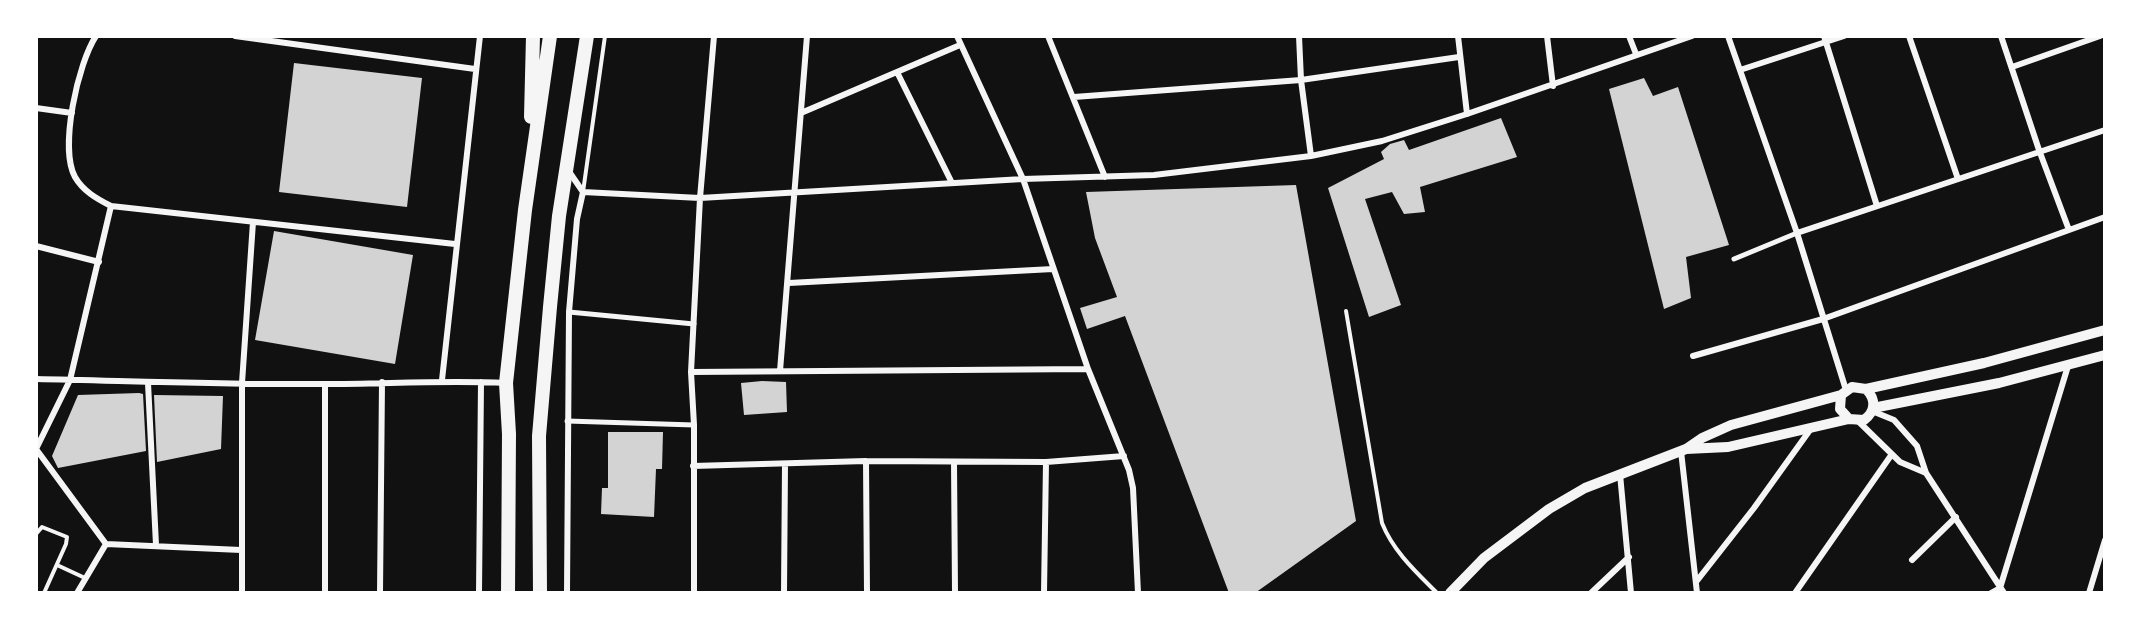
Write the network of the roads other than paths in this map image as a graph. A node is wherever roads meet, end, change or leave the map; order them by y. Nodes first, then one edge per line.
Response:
1 (96, 36) edge
2 (235, 36) edge
3 (480, 36) edge
4 (533, 36) edge
5 (550, 36) edge
6 (587, 36) edge
7 (605, 36) edge
8 (714, 36) edge
9 (807, 36) edge
10 (957, 36) edge
11 (1048, 36) edge
12 (1299, 36) edge
13 (1458, 36) edge
14 (1547, 36) edge
15 (1629, 36) edge
16 (1692, 36) edge
17 (1728, 36) edge
18 (1844, 36) edge
19 (1909, 36) edge
20 (2001, 36) edge
21 (2100, 36) edge
22 (1825, 39) edge
23 (960, 45) junction
24 (1636, 54) junction
25 (1459, 57) junction
26 (2012, 68) junction
27 (475, 69) junction
28 (1740, 70) junction
29 (897, 72) junction
30 (1301, 80) junction
31 (1553, 86) junction
32 (1074, 97) junction
33 (36, 108) edge
34 (72, 113) junction
35 (801, 113) junction
36 (1467, 114) junction
37 (2105, 129) edge
38 (2038, 150) junction
39 (1311, 156) junction
40 (566, 166) junction
41 (531, 174) junction
42 (1105, 177) junction
43 (1023, 179) junction
44 (1958, 179) junction
45 (952, 183) junction
46 (583, 192) junction
47 (795, 192) junction
48 (700, 198) junction
49 (111, 206) junction
50 (1877, 206) junction
51 (2105, 217) edge
52 (253, 222) junction
53 (2069, 230) junction
54 (1797, 233) junction
55 (455, 244) junction
56 (36, 246) edge
57 (1734, 259) dead end
58 (99, 262) junction
59 (1053, 269) junction
60 (789, 283) junction
61 (1346, 311) dead end
62 (569, 312) junction
63 (1823, 318) junction
64 (694, 324) junction
65 (2105, 330) edge
66 (2105, 355) edge
67 (1693, 356) dead end
68 (2068, 366) junction
69 (1088, 369) junction
70 (780, 371) junction
71 (691, 372) junction
72 (36, 379) edge
73 (70, 380) junction
74 (442, 380) junction
75 (382, 382) junction
76 (481, 382) junction
77 (148, 383) junction
78 (242, 383) junction
79 (506, 383) junction
80 (325, 384) junction
81 (1866, 389) junction
82 (1844, 393) junction
83 (1873, 410) junction
84 (1853, 420) junction
85 (567, 421) junction
86 (694, 425) junction
87 (1810, 430) junction
88 (36, 449) edge
89 (1684, 450) junction
90 (1892, 454) junction
91 (1124, 456) junction
92 (866, 461) junction
93 (954, 462) junction
94 (1046, 462) junction
95 (785, 464) junction
96 (693, 466) junction
97 (1620, 473) junction
98 (1926, 473) junction
99 (1956, 517) junction
100 (36, 534) edge
101 (2105, 540) edge
102 (106, 544) junction
103 (156, 545) junction
104 (241, 550) junction
105 (1629, 557) junction
106 (1912, 560) dead end
107 (57, 565) junction
108 (86, 578) junction
109 (1696, 582) junction
110 (2002, 591) edge
111 (44, 593) edge
112 (77, 593) edge
113 (242, 593) edge
114 (325, 593) edge
115 (380, 593) edge
116 (479, 593) edge
117 (508, 593) edge
118 (540, 593) edge
119 (567, 593) edge
120 (694, 593) edge
121 (784, 593) edge
122 (867, 593) edge
123 (955, 593) edge
124 (1044, 593) edge
125 (1138, 593) edge
126 (1437, 593) edge
127 (1450, 593) edge
128 (1591, 593) edge
129 (1631, 593) edge
130 (1697, 593) edge
131 (1795, 593) edge
132 (1991, 593) edge
133 (2089, 593) edge

1 - 34 street
2 - 27 street
3 - 27 street
4 - 41 highway
5 - 41 highway
6 - 40 highway
7 - 46 lane
8 - 48 street
9 - 35 street
10 - 23 street
11 - 32 street
12 - 30 street
13 - 25 street
14 - 31 street
15 - 24 street
16 - 24 street
17 - 28 street
18 - 22 street
19 - 44 street
20 - 26 street
21 - 26 street
22 - 28 street
22 - 50 street
23 - 29 street
23 - 43 street
24 - 31 street
25 - 30 street
25 - 36 street
26 - 38 street
27 - 55 street
28 - 54 street
29 - 35 street
29 - 45 street
30 - 32 street
30 - 39 street
31 - 36 street
32 - 42 street
33 - 34 street
34 - 49 street
35 - 47 street
36 - 39 street
37 - 38 street
38 - 44 street
38 - 53 street
39 - 42 street
40 - 46 street
40 - 118 highway
41 - 79 highway
42 - 43 street
43 - 45 street
43 - 59 street
44 - 50 street
45 - 47 street
46 - 48 street
46 - 62 street
47 - 48 street
47 - 60 street
48 - 64 street
49 - 52 street
49 - 58 street
50 - 54 street
51 - 53 street
52 - 55 street
52 - 78 street
53 - 63 street
54 - 57 street
54 - 63 street
55 - 74 street
56 - 58 street
58 - 73 street
59 - 60 street
59 - 69 street
60 - 70 street
61 - 126 lane
62 - 64 street
62 - 85 street
63 - 67 street
63 - 82 street
64 - 71 street
65 - 81 street
66 - 68 street
68 - 83 street
68 - 110 street
69 - 70 street
69 - 91 street
70 - 71 street
71 - 86 street
72 - 73 street
73 - 77 street
73 - 88 street
74 - 75 street
74 - 76 street
75 - 80 street
75 - 115 street
76 - 79 street
76 - 116 street
77 - 78 street
77 - 103 street
78 - 80 street
78 - 104 street
79 - 117 highway
80 - 114 street
81 - 82 street
81 - 83 street
82 - 84 street
82 - 89 street
83 - 84 street
83 - 98 street
84 - 87 street
84 - 90 street
85 - 86 street
85 - 119 street
86 - 96 street
87 - 89 street
87 - 109 street
88 - 102 street
89 - 97 street
89 - 109 street
90 - 98 street
90 - 131 street
91 - 94 street
91 - 125 street
92 - 93 street
92 - 95 street
92 - 122 street
93 - 94 street
93 - 123 street
94 - 124 street
95 - 96 street
95 - 121 street
96 - 120 street
97 - 105 street
97 - 127 street
98 - 99 street
99 - 106 street
99 - 110 street
100 - 107 lane
101 - 133 street
102 - 103 street
102 - 108 street
103 - 104 street
104 - 113 street
105 - 128 street
105 - 129 street
107 - 108 lane
107 - 111 lane
108 - 112 street
109 - 130 street
110 - 132 street

